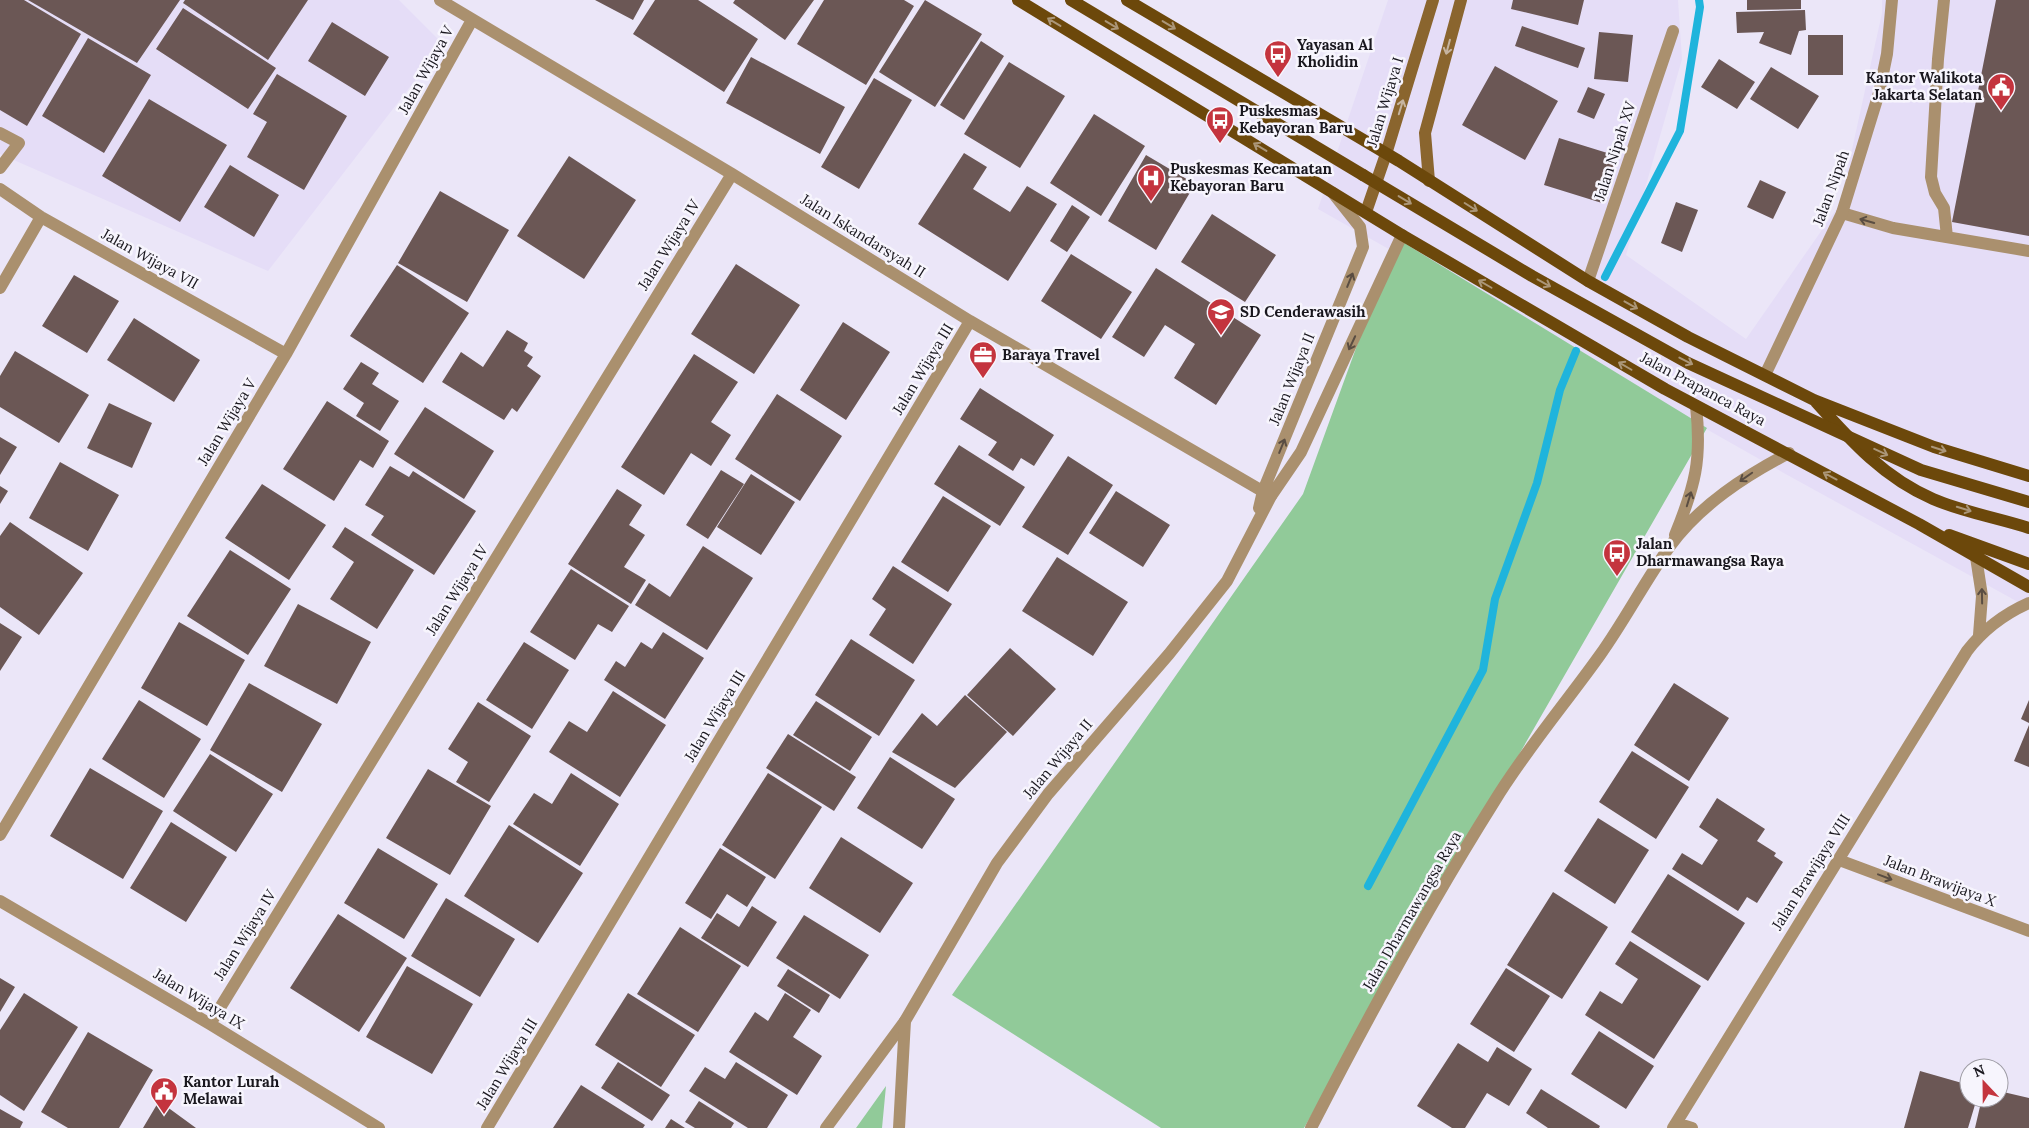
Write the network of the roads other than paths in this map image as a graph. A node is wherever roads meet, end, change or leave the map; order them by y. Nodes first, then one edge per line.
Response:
1 (440, 0) edge
2 (1018, 0) edge
3 (1071, 0) edge
4 (1127, 0) edge
5 (1433, 0) edge
6 (1461, 0) edge
7 (1892, 0) edge
8 (1944, 0) edge
9 (472, 20) junction
10 (1673, 31) dead end
11 (0, 133) edge
12 (1386, 154) junction
13 (0, 168) edge
14 (732, 174) junction
15 (1430, 181) junction
16 (0, 189) edge
17 (1332, 191) junction
18 (1366, 212) junction
19 (1842, 213) junction
20 (41, 217) junction
21 (1402, 235) junction
22 (1947, 237) junction
23 (2029, 251) edge
24 (1588, 281) junction
25 (0, 288) edge
26 (970, 321) junction
27 (286, 354) junction
28 (1765, 375) junction
29 (1814, 400) junction
30 (1696, 406) junction
31 (1789, 453) junction
32 (2029, 476) edge
33 (1267, 494) junction
34 (2029, 502) edge
35 (2029, 528) edge
36 (1671, 545) junction
37 (1981, 552) junction
38 (2029, 564) edge
39 (2029, 587) edge
40 (2029, 603) edge
41 (1979, 635) junction
42 (0, 835) edge
43 (1839, 860) junction
44 (0, 901) edge
45 (2029, 931) edge
46 (905, 1021) junction
47 (210, 1024) junction
48 (1674, 1125) edge
49 (379, 1128) edge
50 (487, 1128) edge
51 (826, 1128) edge
52 (899, 1128) edge
53 (1311, 1128) edge
54 (1692, 1128) edge

1 - 9 street, Jalan Iskandarsyah II
17 -> 2 main road, Jalan Prapanca Raya
3 -> 34 main road, bridge
4 -> 12 main road
12 -> 5 main road, Jalan Wijaya I
6 -> 15 main road
7 - 19 street, Jalan Nipah
8 - 22 street
9 - 14 street, Jalan Iskandarsyah II
9 - 27 street, Jalan Wijaya V
10 - 24 street, Jalan Nipah XV
11 - 13 street
12 - 15 main road
12 - 18 main road, Jalan Wijaya I
14 - 26 street, Jalan Iskandarsyah II
14 - 47 street, Jalan Wijaya IV
15 -> 24 main road
16 - 20 street, Jalan Wijaya VII
17 - 18 main road, Jalan Prapanca Raya
33 -> 17 street, Jalan Wijaya II
18 - 21 main road, Jalan Prapanca Raya
22 -> 19 street
19 - 28 street, Jalan Nipah
20 - 25 street
20 - 27 street, Jalan Wijaya VII
30 -> 21 main road, Jalan Prapanca Raya
21 -> 33 street, Jalan Wijaya II
22 - 23 street
24 -> 28 main road
26 - 33 street, Jalan Iskandarsyah II
26 - 50 street, Jalan Wijaya III
27 - 42 street, Jalan Wijaya V
28 - 29 main road
29 -> 32 main road
29 -> 35 main road
30 - 31 main road, Jalan Prapanca Raya
36 -> 30 street, Jalan Dharmawangsa Raya
31 -> 36 street, Jalan Dharmawangsa Raya
37 -> 31 main road, Jalan Prapanca Raya
33 - 46 street, Jalan Wijaya II
36 - 53 street, Jalan Dharmawangsa Raya
37 - 38 main road
37 - 39 main road
41 -> 37 street
40 - 41 street, Jalan Brawijaya VIII
41 - 43 street, Jalan Brawijaya VIII
43 -> 45 street, Jalan Brawijaya X
43 - 48 street, Jalan Brawijaya VIII
44 - 47 street, Jalan Wijaya IX
46 - 51 street, Jalan Wijaya II
46 - 52 street, Jalan Wijaya II
47 - 49 street, Jalan Wijaya IX
48 - 54 street

